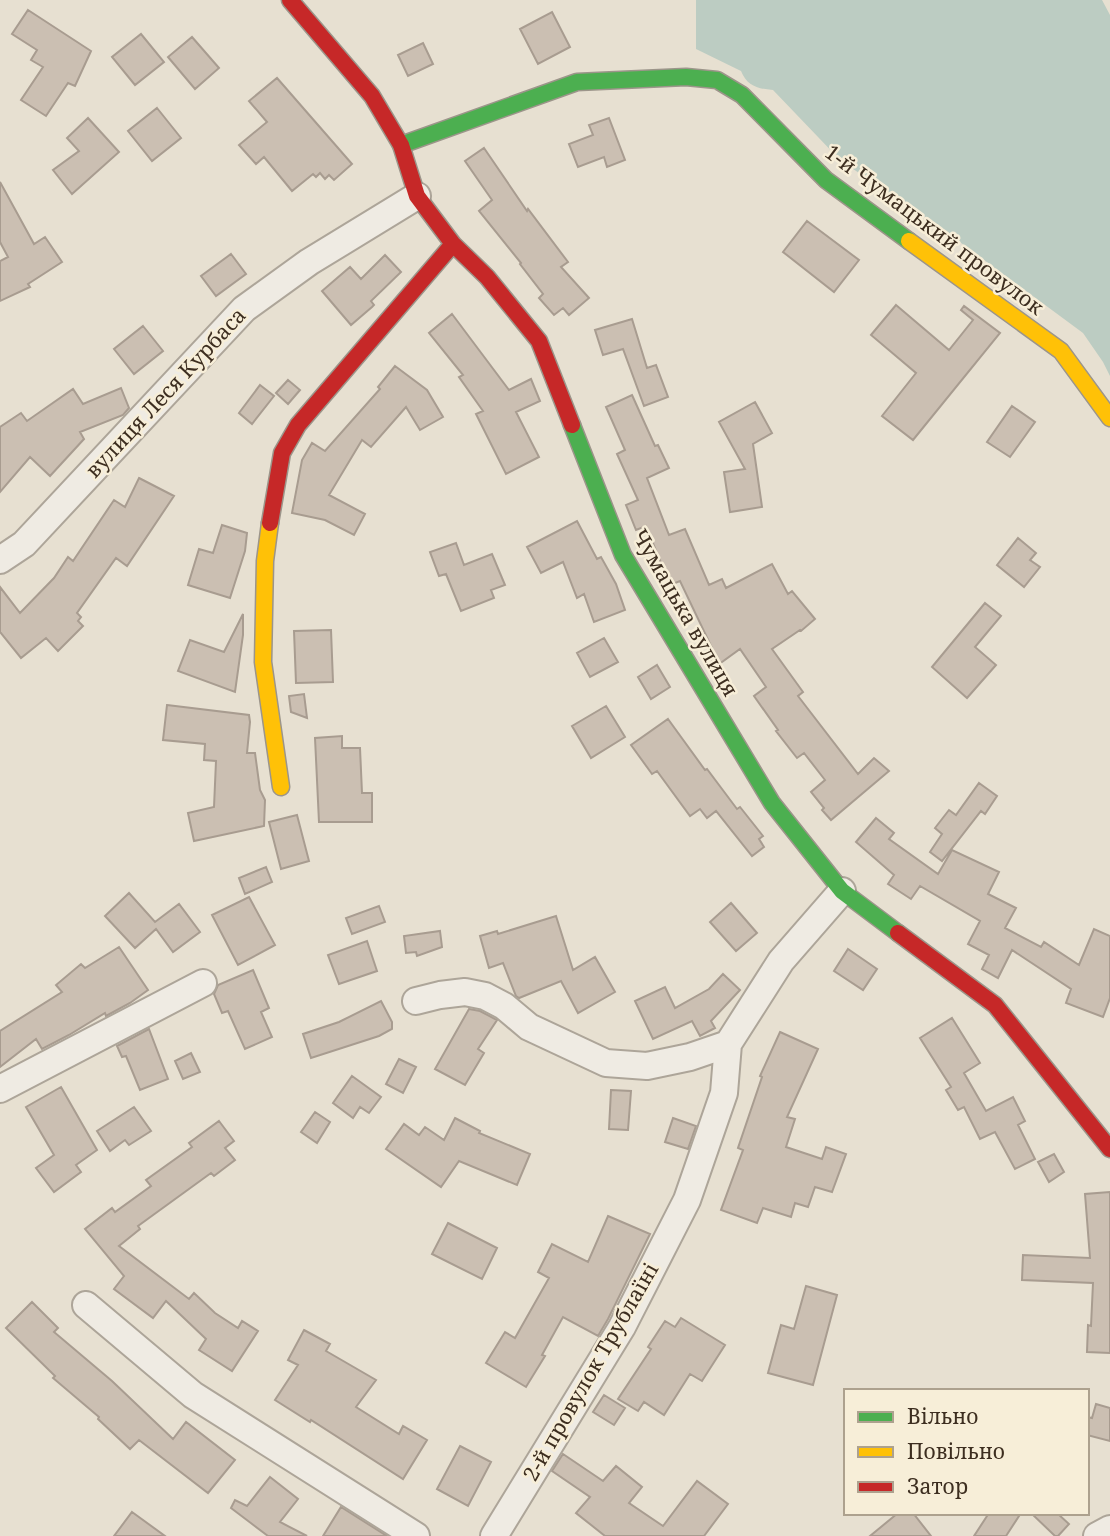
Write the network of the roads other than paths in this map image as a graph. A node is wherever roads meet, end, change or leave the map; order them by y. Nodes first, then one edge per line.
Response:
1 (290, 0) edge
2 (401, 145) junction
3 (417, 196) junction
4 (453, 244) junction
5 (1110, 418) edge
6 (0, 560) edge
7 (281, 788) dead end
8 (842, 891) junction
9 (203, 983) dead end
10 (416, 1001) dead end
11 (728, 1044) junction
12 (0, 1088) edge
13 (1110, 1149) edge
14 (86, 1305) dead end
15 (1110, 1529) edge
16 (416, 1536) edge
17 (494, 1536) edge
18 (1097, 1536) edge

1 - 2 street, Чумацька вулиця
2 - 3 street, Чумацька вулиця
2 - 5 street, 1-й Чумацький провулок
3 - 4 street, Чумацька вулиця
3 - 6 street, вулиця Леся Курбаса
4 - 7 street
4 - 8 street, Чумацька вулиця
8 - 11 street
8 - 13 street, Чумацька вулиця
9 - 12 street
10 - 11 street
11 - 17 street, 2-й провулок Трублаїні
14 - 16 street
15 - 18 street

